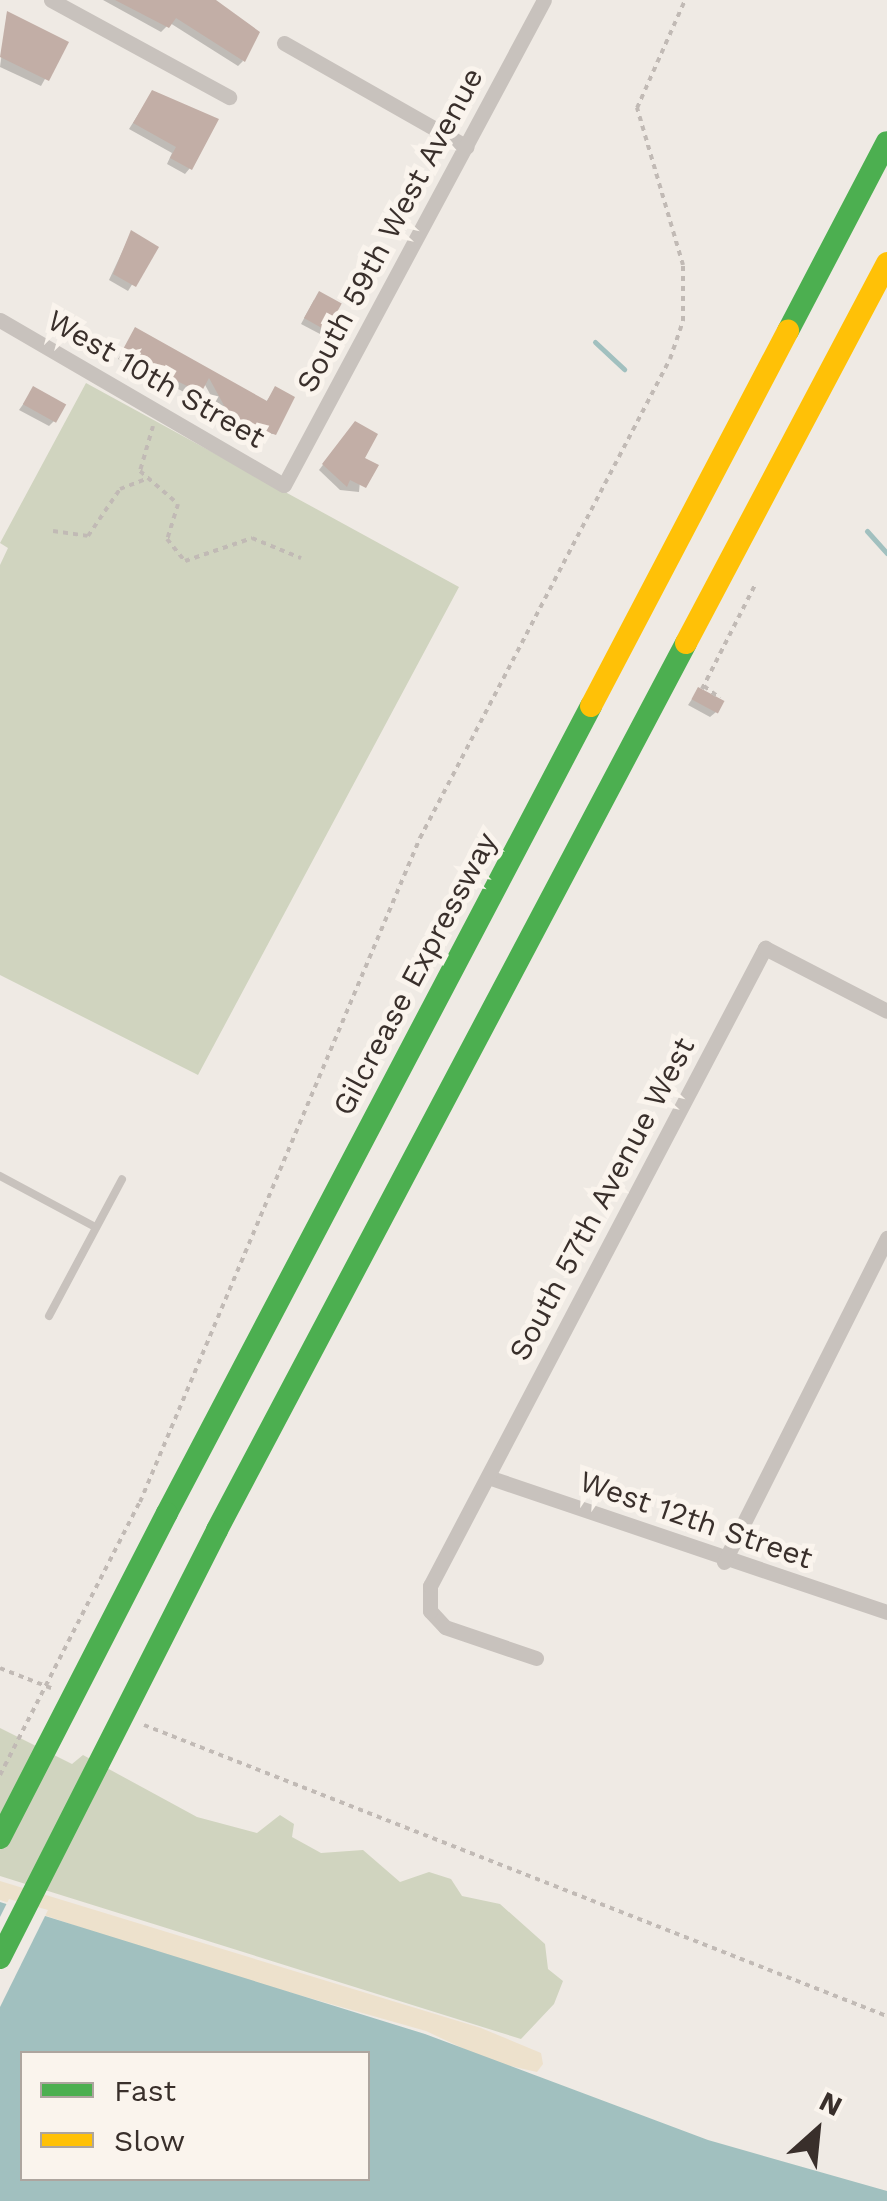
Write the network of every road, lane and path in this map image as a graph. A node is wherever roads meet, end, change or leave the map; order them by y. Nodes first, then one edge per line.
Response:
1 (51, 0) edge
2 (544, 0) edge
3 (686, 0) edge
4 (284, 42) dead end
5 (229, 97) dead end
6 (887, 142) edge
7 (467, 147) junction
8 (887, 262) edge
9 (0, 320) edge
10 (160, 413) junction
11 (144, 480) junction
12 (284, 484) joint
13 (53, 531) dead end
14 (301, 558) dead end
15 (756, 585) dead end
16 (720, 698) dead end
17 (887, 1010) edge
18 (0, 1176) edge
19 (122, 1179) dead end
20 (95, 1227) junction
21 (887, 1238) edge
22 (870, 1270) junction
23 (887, 1278) edge
24 (49, 1316) dead end
25 (488, 1477) junction
26 (724, 1562) junction
27 (887, 1612) edge
28 (536, 1658) dead end
29 (0, 1668) edge
30 (68, 1695) dead end
31 (140, 1724) dead end
32 (0, 1775) edge
33 (0, 1838) edge
34 (0, 1958) edge
35 (887, 2016) edge

1 - 5 street
2 - 7 street, South 59th West Avenue
3 - 32 path, bridge
4 - 7 street
6 - 33 highway, Gilcrease Expressway, bridge
7 - 12 street, South 59th West Avenue
8 - 34 highway, bridge
9 - 10 street, West 10th Street
10 - 11 path
10 - 12 street, West 10th Street
11 - 13 path
11 - 14 path
15 - 16 path
17 - 25 street, South 57th Avenue West
18 - 20 lane
19 - 20 lane
20 - 24 lane
21 - 22 street
22 - 23 street
22 - 26 street
25 - 26 street, West 12th Street
25 - 28 street, South 57th Avenue West
26 - 27 street, West 12th Street
29 - 30 path
31 - 35 path

